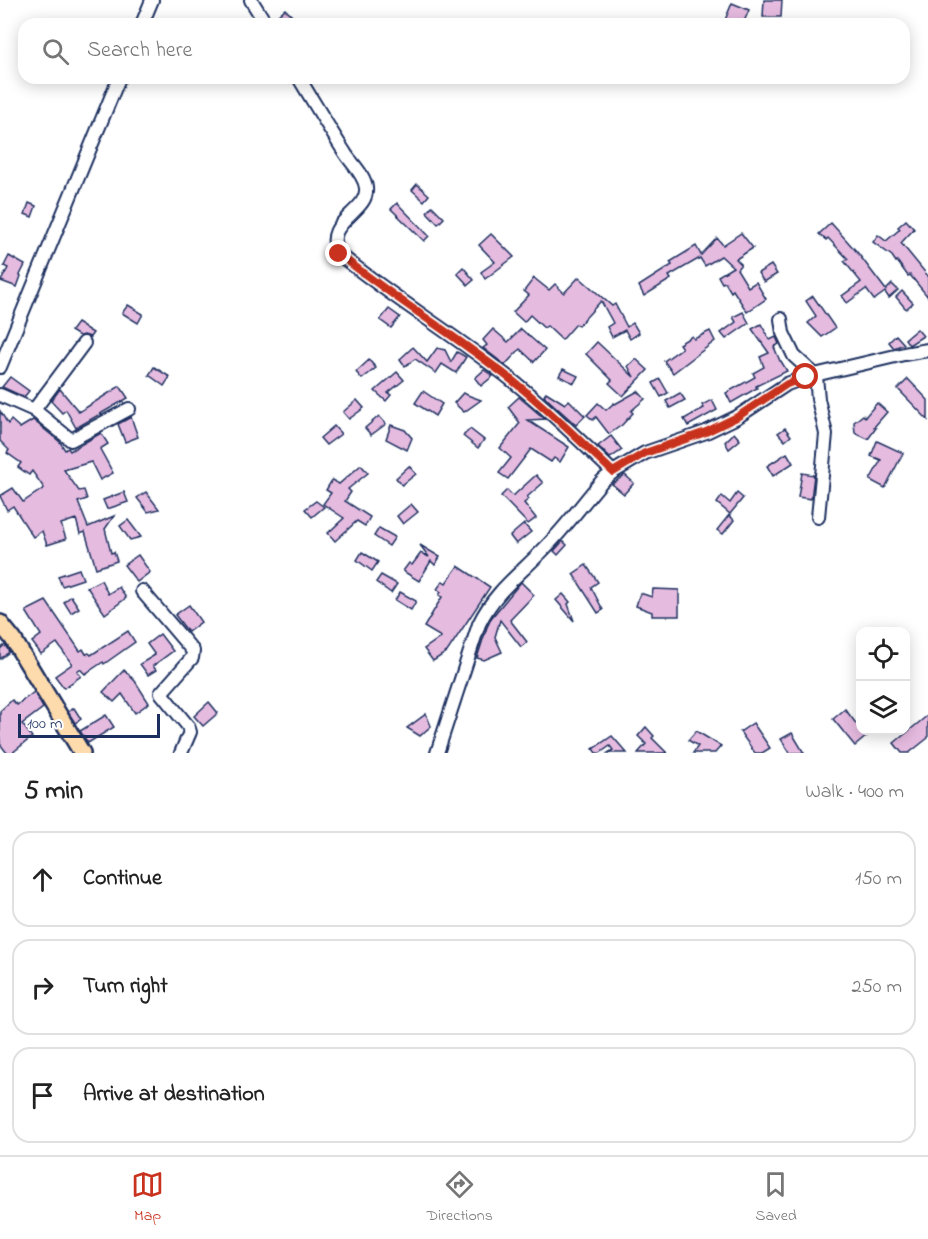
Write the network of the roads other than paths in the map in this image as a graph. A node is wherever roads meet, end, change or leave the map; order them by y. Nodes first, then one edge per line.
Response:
1 (152, 0) edge
2 (251, 0) edge
3 (144, 18) edge
4 (262, 18) edge
5 (117, 84) edge
6 (303, 84) edge
7 (781, 319) dead end
8 (84, 343) dead end
9 (928, 351) edge
10 (1, 364) edge
11 (816, 376) junction
12 (0, 395) edge
13 (129, 409) dead end
14 (34, 410) junction
15 (613, 472) junction
16 (818, 517) dead end
17 (142, 591) dead end
18 (0, 623) edge
19 (82, 753) edge
20 (182, 753) edge
21 (437, 753) edge

1 - 3 street
2 - 4 street
5 - 10 street
6 - 15 street
7 - 11 street
8 - 14 street
9 - 11 street
11 - 15 street
11 - 16 street
12 - 14 street
13 - 14 street
15 - 21 street
17 - 20 street
18 - 19 main road

